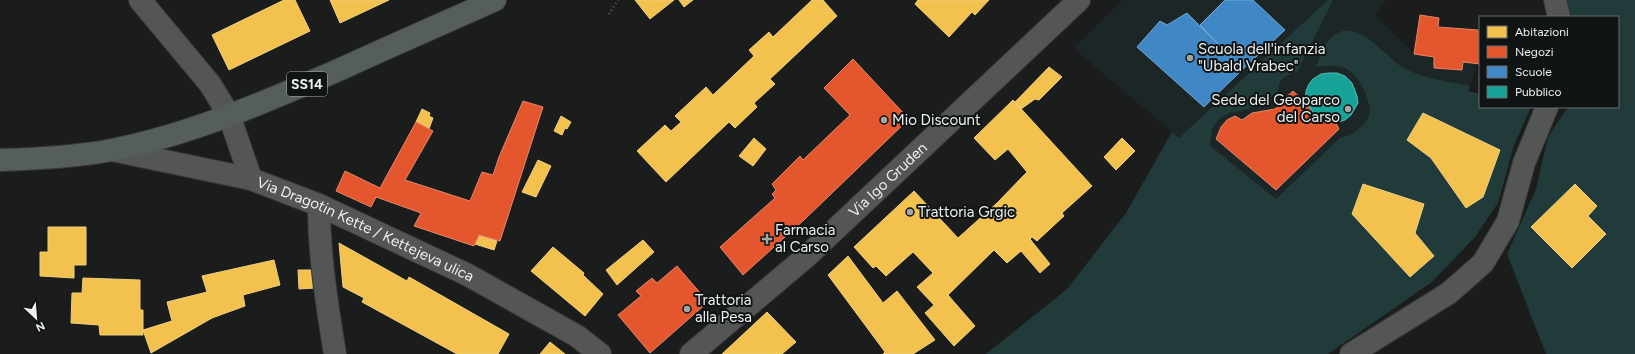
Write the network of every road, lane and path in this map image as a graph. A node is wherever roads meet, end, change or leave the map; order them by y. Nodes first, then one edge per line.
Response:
1 (140, 0) edge
2 (495, 0) edge
3 (618, 0) edge
4 (1080, 0) edge
5 (1555, 0) edge
6 (608, 14) dead end
7 (1559, 16) edge
8 (1547, 108) edge
9 (229, 115) junction
10 (112, 150) junction
11 (0, 160) edge
12 (251, 179) junction
13 (319, 205) junction
14 (335, 354) edge
15 (600, 354) edge
16 (691, 354) edge
17 (1351, 354) edge

1 - 9 street
2 - 9 main road, SS14
3 - 6 path
4 - 16 street, Via Igo Gruden
5 - 7 street
8 - 17 street
9 - 10 main road, SS14
9 - 12 street
10 - 11 main road, SS14
10 - 12 street, Via Dragotin Kette / Kettejeva ulica
12 - 13 street, Via Dragotin Kette / Kettejeva ulica
13 - 14 street
13 - 15 street, Via Dragotin Kette / Kettejeva ulica

